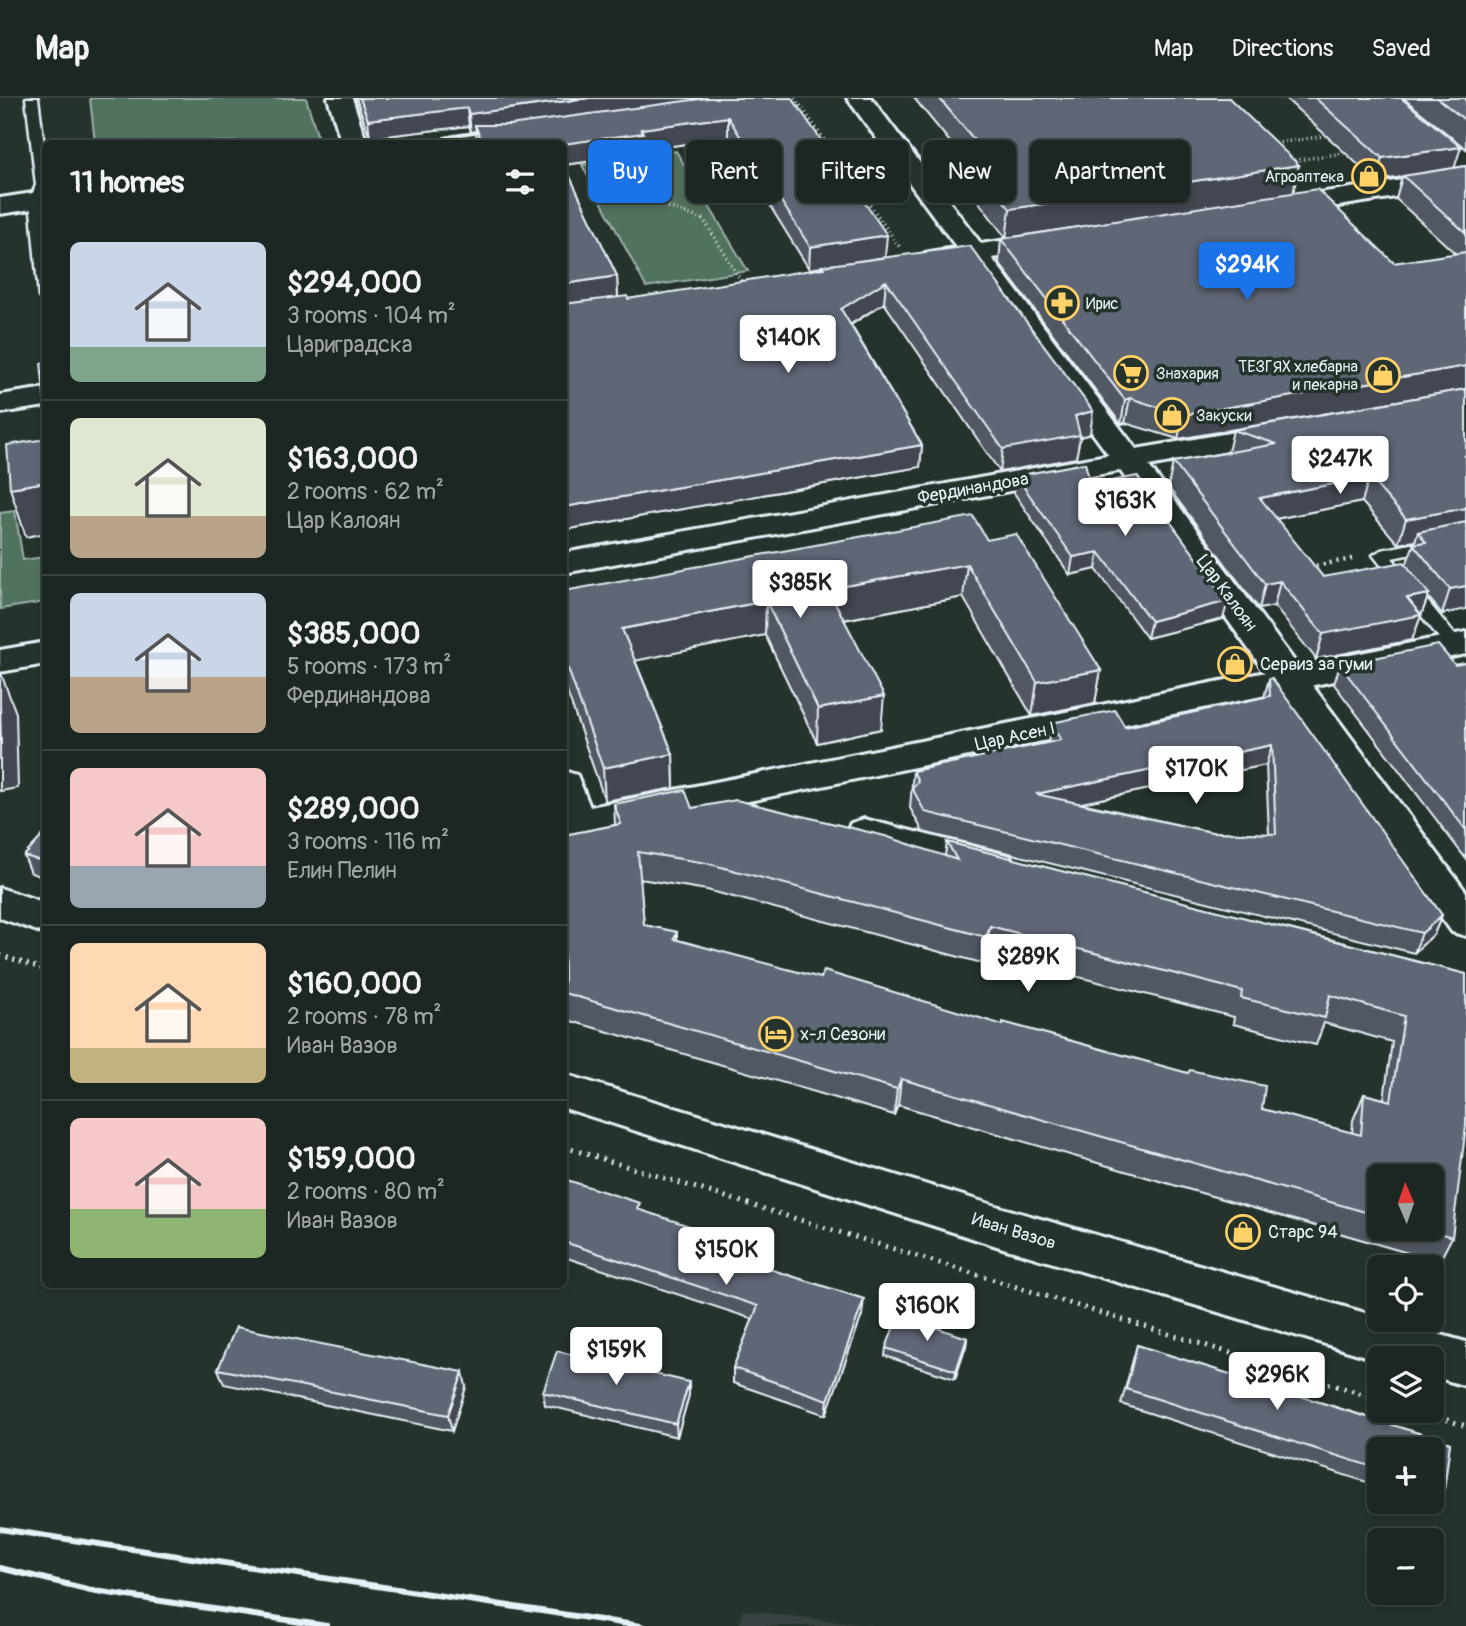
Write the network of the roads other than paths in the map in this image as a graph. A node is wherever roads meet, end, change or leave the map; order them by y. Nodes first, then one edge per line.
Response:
1 (32, 98) edge
2 (340, 98) edge
3 (859, 98) edge
4 (581, 126) edge
5 (354, 140) edge
6 (482, 140) edge
7 (1463, 167) edge
8 (41, 200) edge
9 (0, 206) edge
10 (1247, 212) edge
11 (42, 219) edge
12 (1072, 238) edge
13 (976, 253) junction
14 (911, 263) edge
15 (42, 398) edge
16 (0, 404) edge
17 (1305, 429) edge
18 (1129, 460) junction
19 (1466, 538) edge
20 (1381, 555) joint
21 (567, 562) edge
22 (1460, 644) edge
23 (42, 654) edge
24 (0, 661) edge
25 (1289, 679) junction
26 (719, 797) junction
27 (567, 805) edge
28 (787, 814) edge
29 (828, 824) edge
30 (570, 825) edge
31 (1031, 875) edge
32 (0, 903) edge
33 (42, 918) edge
34 (1466, 921) edge
35 (567, 1092) edge
36 (1466, 1364) edge

1 - 8 lane
2 - 5 street
3 - 13 street, Цар Калоян
4 - 6 street
7 - 10 street
8 - 9 street
8 - 11 lane
12 - 13 street
13 - 14 street
13 - 18 street, Цар Калоян
15 - 16 street
17 - 18 street, Фердинандова
18 - 21 street, Фердинандова
18 - 25 street, Цар Калоян
19 - 20 lane
20 - 22 lane
22 - 25 street, Цар Асен I
23 - 24 street
25 - 26 street, Цар Асен I
25 - 34 street, Цар Калоян
26 - 28 street
26 - 30 street, Цар Асен I
27 - 30 street
29 - 31 street
32 - 33 street
35 - 36 street, Иван Вазов

